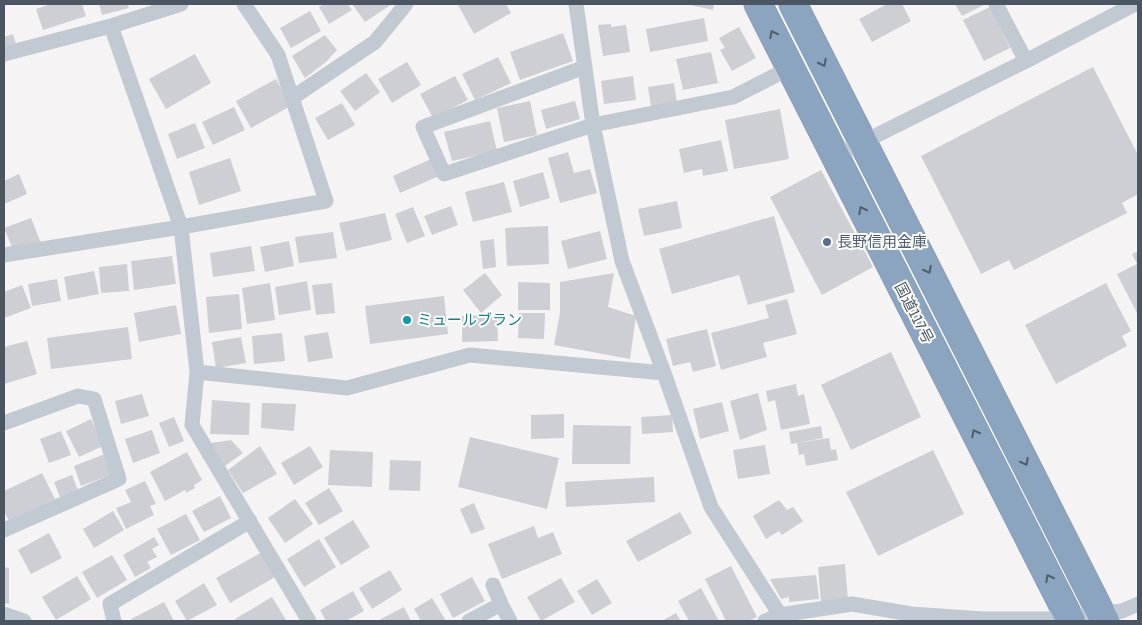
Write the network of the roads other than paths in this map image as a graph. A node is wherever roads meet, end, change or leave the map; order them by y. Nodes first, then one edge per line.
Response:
1 (181, 4) edge
2 (244, 4) edge
3 (406, 4) edge
4 (576, 4) edge
5 (758, 4) edge
6 (793, 4) edge
7 (996, 4) edge
8 (1135, 4) edge
9 (111, 26) junction
10 (4, 54) edge
11 (1026, 61) junction
12 (584, 67) junction
13 (790, 68) junction
14 (292, 98) junction
15 (594, 125) junction
16 (863, 142) junction
17 (835, 156) junction
18 (181, 227) junction
19 (4, 255) edge
20 (196, 372) junction
21 (664, 373) junction
22 (4, 423) edge
23 (250, 521) junction
24 (4, 530) edge
25 (493, 585) dead end
26 (501, 604) junction
27 (1138, 604) edge
28 (4, 614) edge
29 (1103, 617) edge
30 (782, 618) edge
31 (303, 619) edge
32 (1070, 619) edge
33 (24, 621) edge
34 (114, 621) edge
35 (468, 621) edge
36 (510, 621) edge
37 (765, 621) edge

1 - 9 street
2 - 14 street
3 - 14 street
4 - 12 street
13 -> 5 highway, 国道117号
6 -> 16 highway
7 - 11 street
8 - 11 street
9 - 10 street
9 - 18 street
11 - 16 street
12 - 15 street
12 - 15 street
13 - 15 street
13 - 17 highway, 国道117号
14 - 18 street
15 - 21 street
16 - 17 street
16 -> 29 highway
32 -> 17 highway, 国道117号
18 - 19 street
18 - 20 street
20 - 21 street
20 - 23 street
21 - 30 street
22 - 24 street
23 - 31 street
23 - 34 street
25 - 26 street
26 - 35 street
26 - 36 street
27 - 29 street
28 - 33 street
29 - 32 street
30 - 32 street
30 - 37 street

